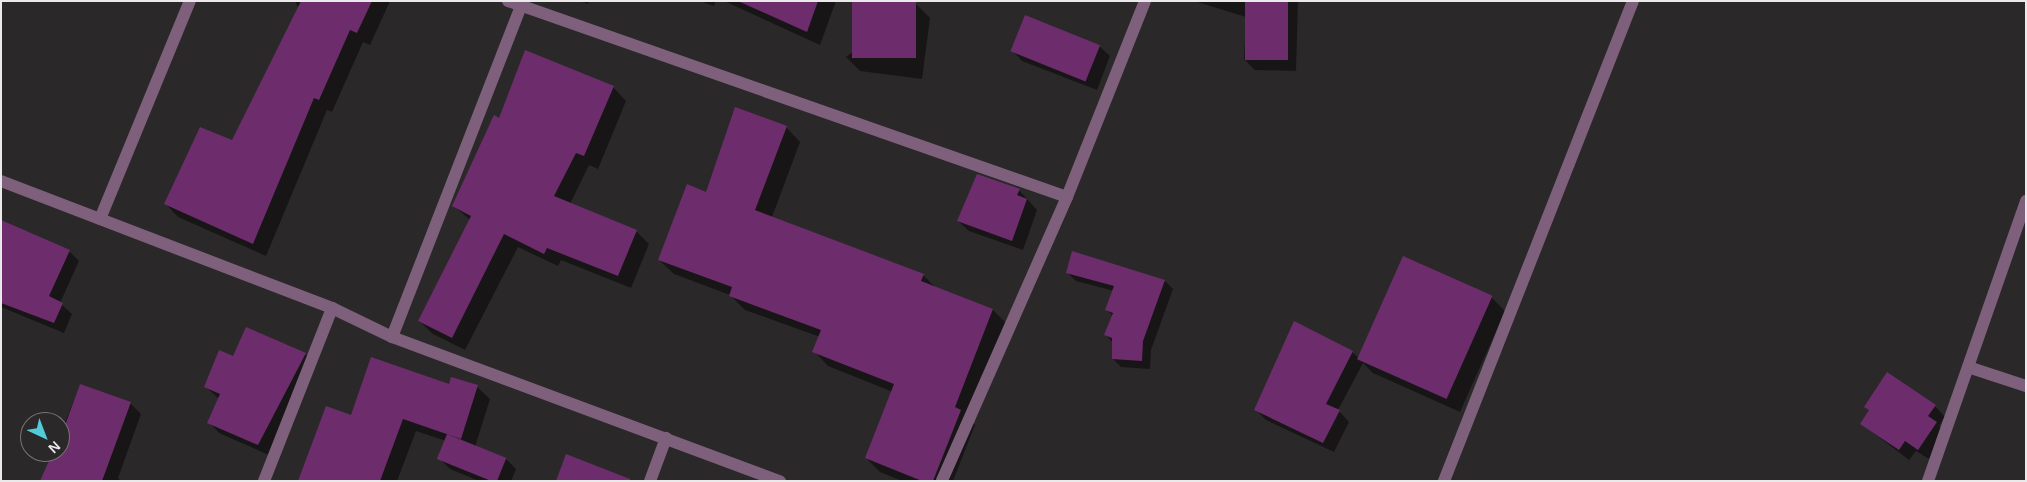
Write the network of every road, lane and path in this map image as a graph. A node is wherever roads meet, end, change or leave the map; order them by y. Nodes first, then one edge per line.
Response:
1 (190, 1) edge
2 (508, 1) edge
3 (1145, 1) edge
4 (1633, 1) edge
5 (522, 4) edge
6 (1, 181) edge
7 (1068, 197) junction
8 (2026, 201) edge
9 (100, 219) junction
10 (332, 308) junction
11 (392, 337) junction
12 (1968, 367) junction
13 (2026, 386) edge
14 (666, 438) junction
15 (264, 481) edge
16 (650, 481) edge
17 (780, 481) edge
18 (942, 481) edge
19 (1444, 481) edge
20 (1928, 481) edge

1 - 9 street
2 - 5 street
3 - 7 street
4 - 19 street
5 - 7 street
5 - 11 street
6 - 9 street
7 - 18 street
8 - 12 street
9 - 10 street
10 - 11 street
10 - 15 street
11 - 14 street
12 - 13 street
12 - 20 street
14 - 16 street
14 - 17 street

